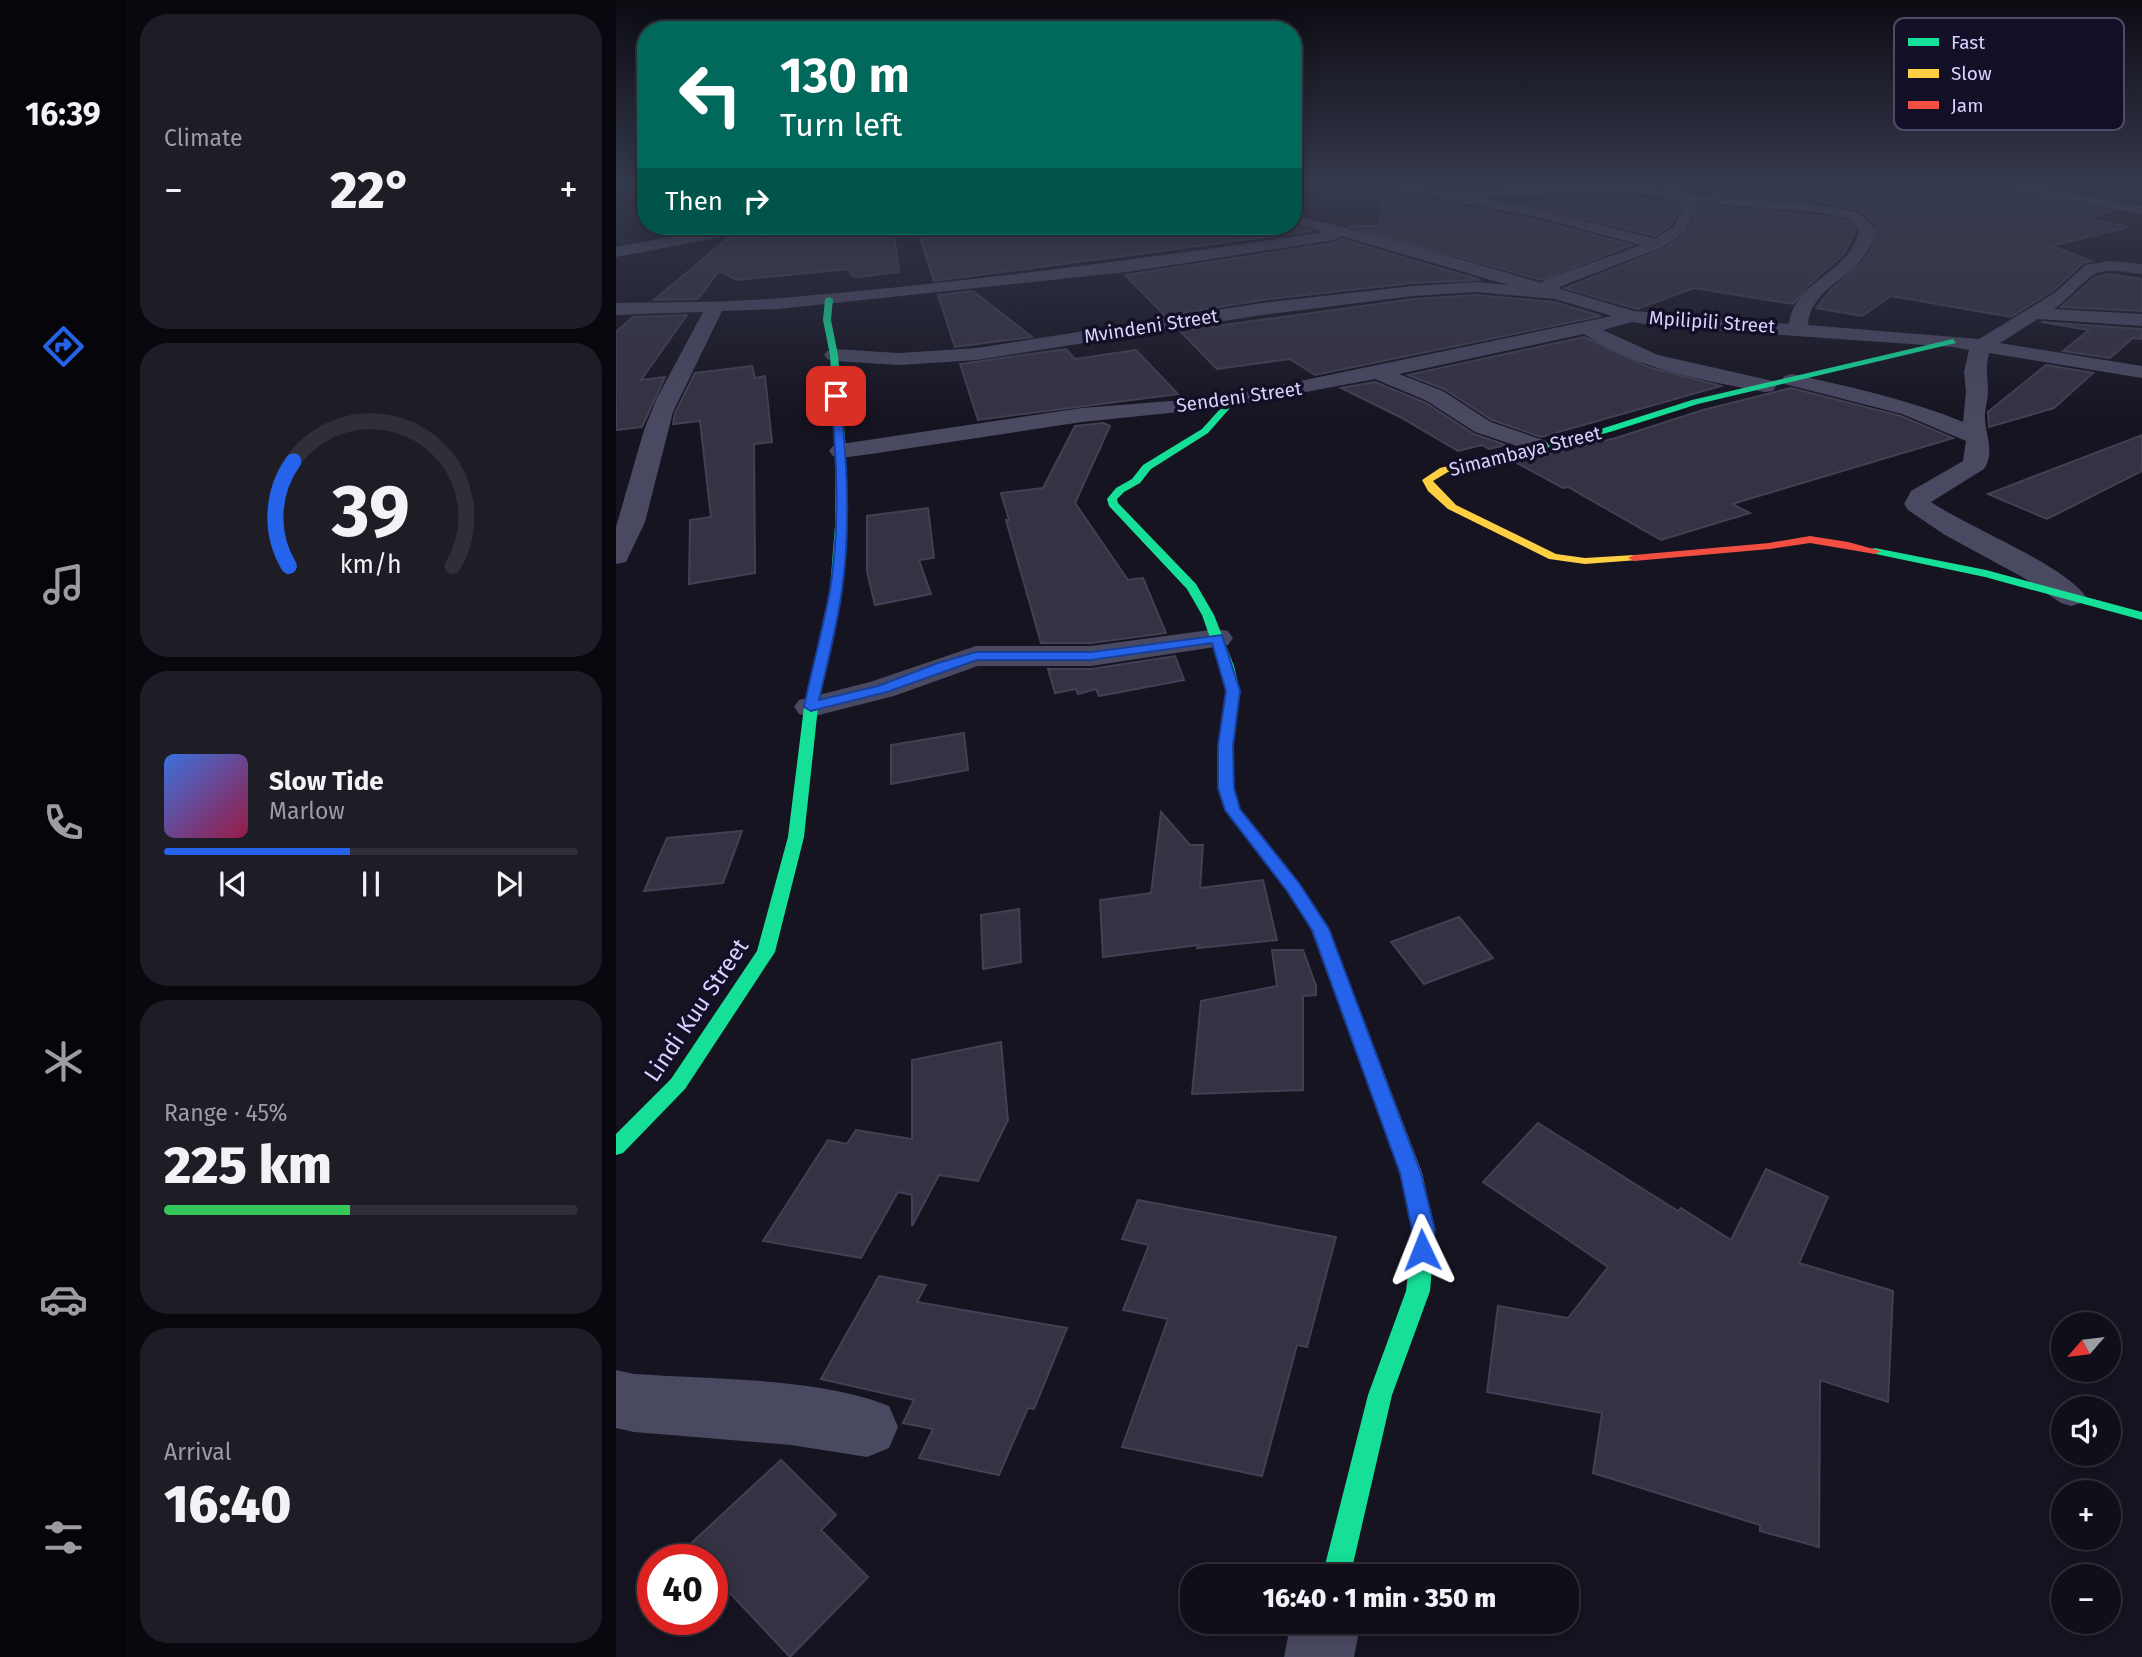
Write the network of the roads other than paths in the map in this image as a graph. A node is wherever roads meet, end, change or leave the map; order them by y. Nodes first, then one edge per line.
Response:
1 (1151, 263) edge
2 (1458, 263) edge
3 (1605, 263) edge
4 (1849, 263) edge
5 (2142, 269) edge
6 (1552, 294) junction
7 (829, 299) junction
8 (715, 306) junction
9 (616, 309) edge
10 (2037, 313) junction
11 (1632, 316) junction
12 (2142, 320) edge
13 (1589, 329) junction
14 (1798, 329) junction
15 (1953, 341) junction
16 (1980, 347) junction
17 (834, 355) junction
18 (2142, 372) edge
19 (1377, 373) junction
20 (1792, 380) junction
21 (1765, 386) junction
22 (1233, 400) junction
23 (1978, 438) junction
24 (1538, 446) junction
25 (841, 450) junction
26 (616, 556) edge
27 (2071, 597) junction
28 (2128, 613) edge
29 (2142, 623) edge
30 (1217, 638) junction
31 (811, 707) junction
32 (616, 1147) edge
33 (616, 1399) edge
34 (867, 1427) dead end
35 (1339, 1564) edge
36 (1324, 1634) edge
37 (1319, 1657) edge

1 - 7 street
2 - 6 street, Mpilipili Street
3 - 6 street
4 - 14 street
5 - 10 street
6 - 11 street, Mpilipili Street
6 - 17 street, Mvindeni Street
7 - 8 street
7 - 17 street, Lindi Kuu Street
8 - 9 street
8 - 26 street
10 - 12 street
10 - 16 street
11 - 13 street, Sendeni Street
11 - 14 street, Mpilipili Street
13 - 19 street, Sendeni Street
13 - 21 street
14 - 15 street, Mpilipili Street
15 - 16 street, Mpilipili Street
15 - 20 street, Simambaya Street
16 - 18 street, Mpilipili Street
16 - 23 street, Simambaya Street
17 - 25 street, Lindi Kuu Street
19 - 22 street, Sendeni Street
19 - 24 street
20 - 21 street, Simambaya Street
20 - 23 street
21 - 24 street, Simambaya Street
22 - 25 street, Sendeni Street
22 - 30 street
23 - 27 street, Simambaya Street
24 - 27 street, Simambaya Street
25 - 31 street, Lindi Kuu Street
27 - 28 street, Simambaya Street
28 - 29 street
30 - 31 street
30 - 35 street
31 - 32 street, Lindi Kuu Street
33 - 34 street
36 - 37 street

